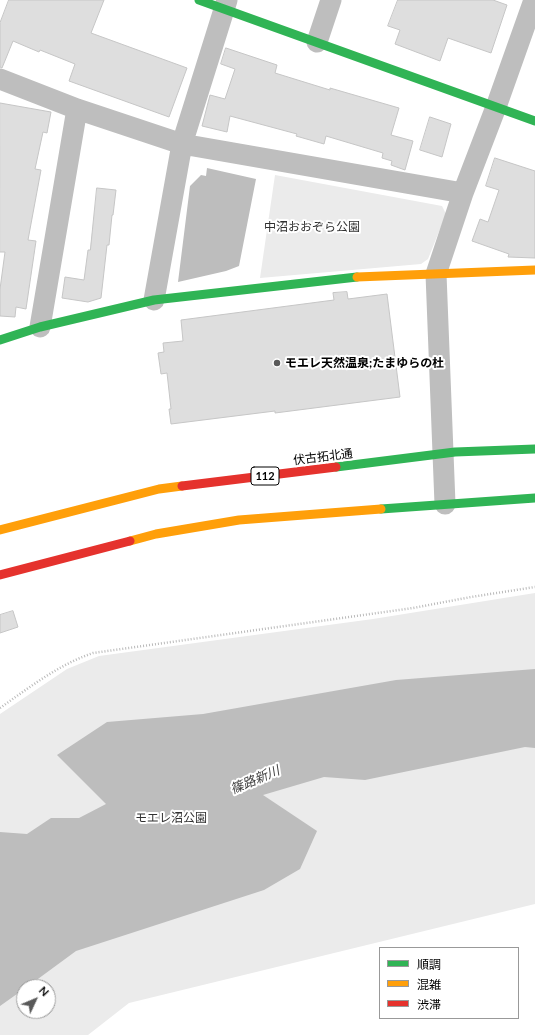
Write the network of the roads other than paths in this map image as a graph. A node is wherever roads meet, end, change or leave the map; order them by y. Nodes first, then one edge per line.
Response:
1 (199, 0) edge
2 (332, 0) edge
3 (534, 0) edge
4 (226, 4) edge
5 (317, 42) junction
6 (0, 78) edge
7 (496, 107) junction
8 (77, 109) junction
9 (535, 121) edge
10 (182, 144) junction
11 (463, 193) junction
12 (535, 270) edge
13 (436, 274) junction
14 (154, 300) junction
15 (40, 327) junction
16 (0, 340) edge
17 (535, 448) edge
18 (443, 454) junction
19 (535, 498) edge
20 (445, 504) junction
21 (0, 530) edge
22 (0, 575) edge

1 - 4 main road
2 - 5 street
3 - 7 street
4 - 5 main road
4 - 10 street
5 - 7 main road
6 - 8 street
7 - 9 main road
7 - 11 street
8 - 10 street
8 - 15 street
10 - 11 street
10 - 14 street
11 - 13 street
12 - 13 main road
13 - 14 main road
13 - 18 street
14 - 15 main road
15 - 16 main road
17 - 18 main road, 伏古拓北通 / 112
18 - 20 street
18 - 21 main road, 伏古拓北通 / 112
19 - 20 main road
20 - 22 main road

